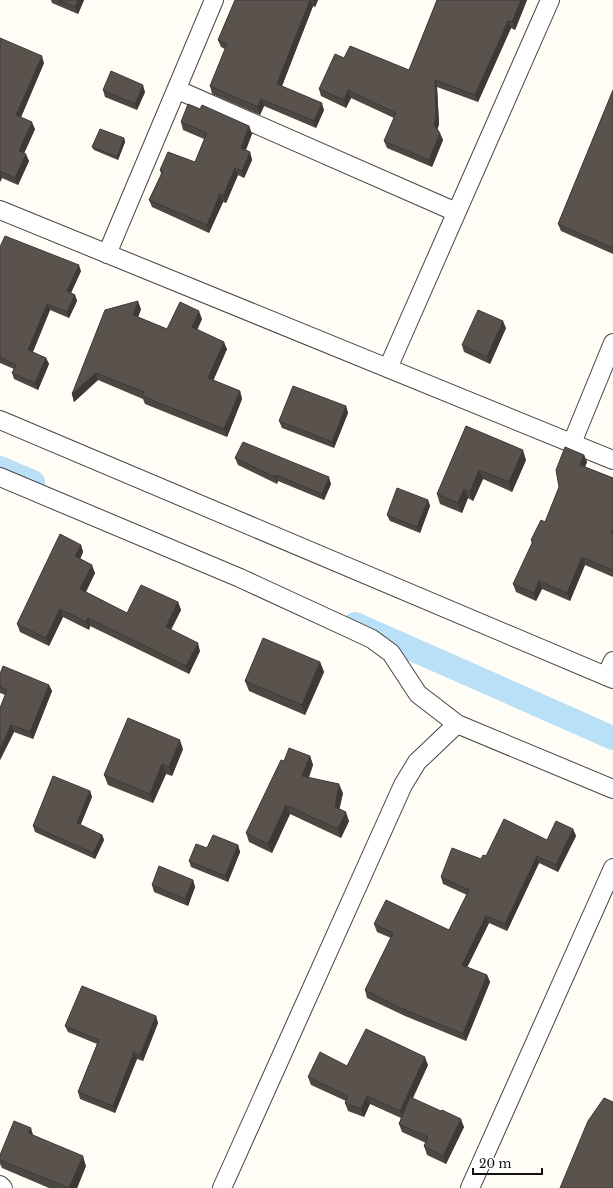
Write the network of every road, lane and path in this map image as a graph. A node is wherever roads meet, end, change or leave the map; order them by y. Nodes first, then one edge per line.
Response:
1 (214, 0) edge
2 (550, 0) edge
3 (178, 90) junction
4 (0, 210) edge
5 (456, 212) junction
6 (107, 254) junction
7 (613, 343) edge
8 (388, 368) junction
9 (0, 420) edge
10 (572, 443) junction
11 (613, 460) edge
12 (0, 477) edge
13 (611, 672) edge
14 (457, 724) junction
15 (613, 789) edge
16 (613, 868) edge
17 (0, 1185) edge
18 (3, 1188) edge
19 (222, 1188) edge
20 (470, 1188) edge

1 - 3 street
2 - 5 street
3 - 5 street
3 - 6 street
4 - 6 street
5 - 8 street
6 - 8 street
7 - 10 street
8 - 10 street
9 - 13 street
10 - 11 street
12 - 14 street
14 - 15 street
14 - 19 street
16 - 20 street
17 - 18 street

